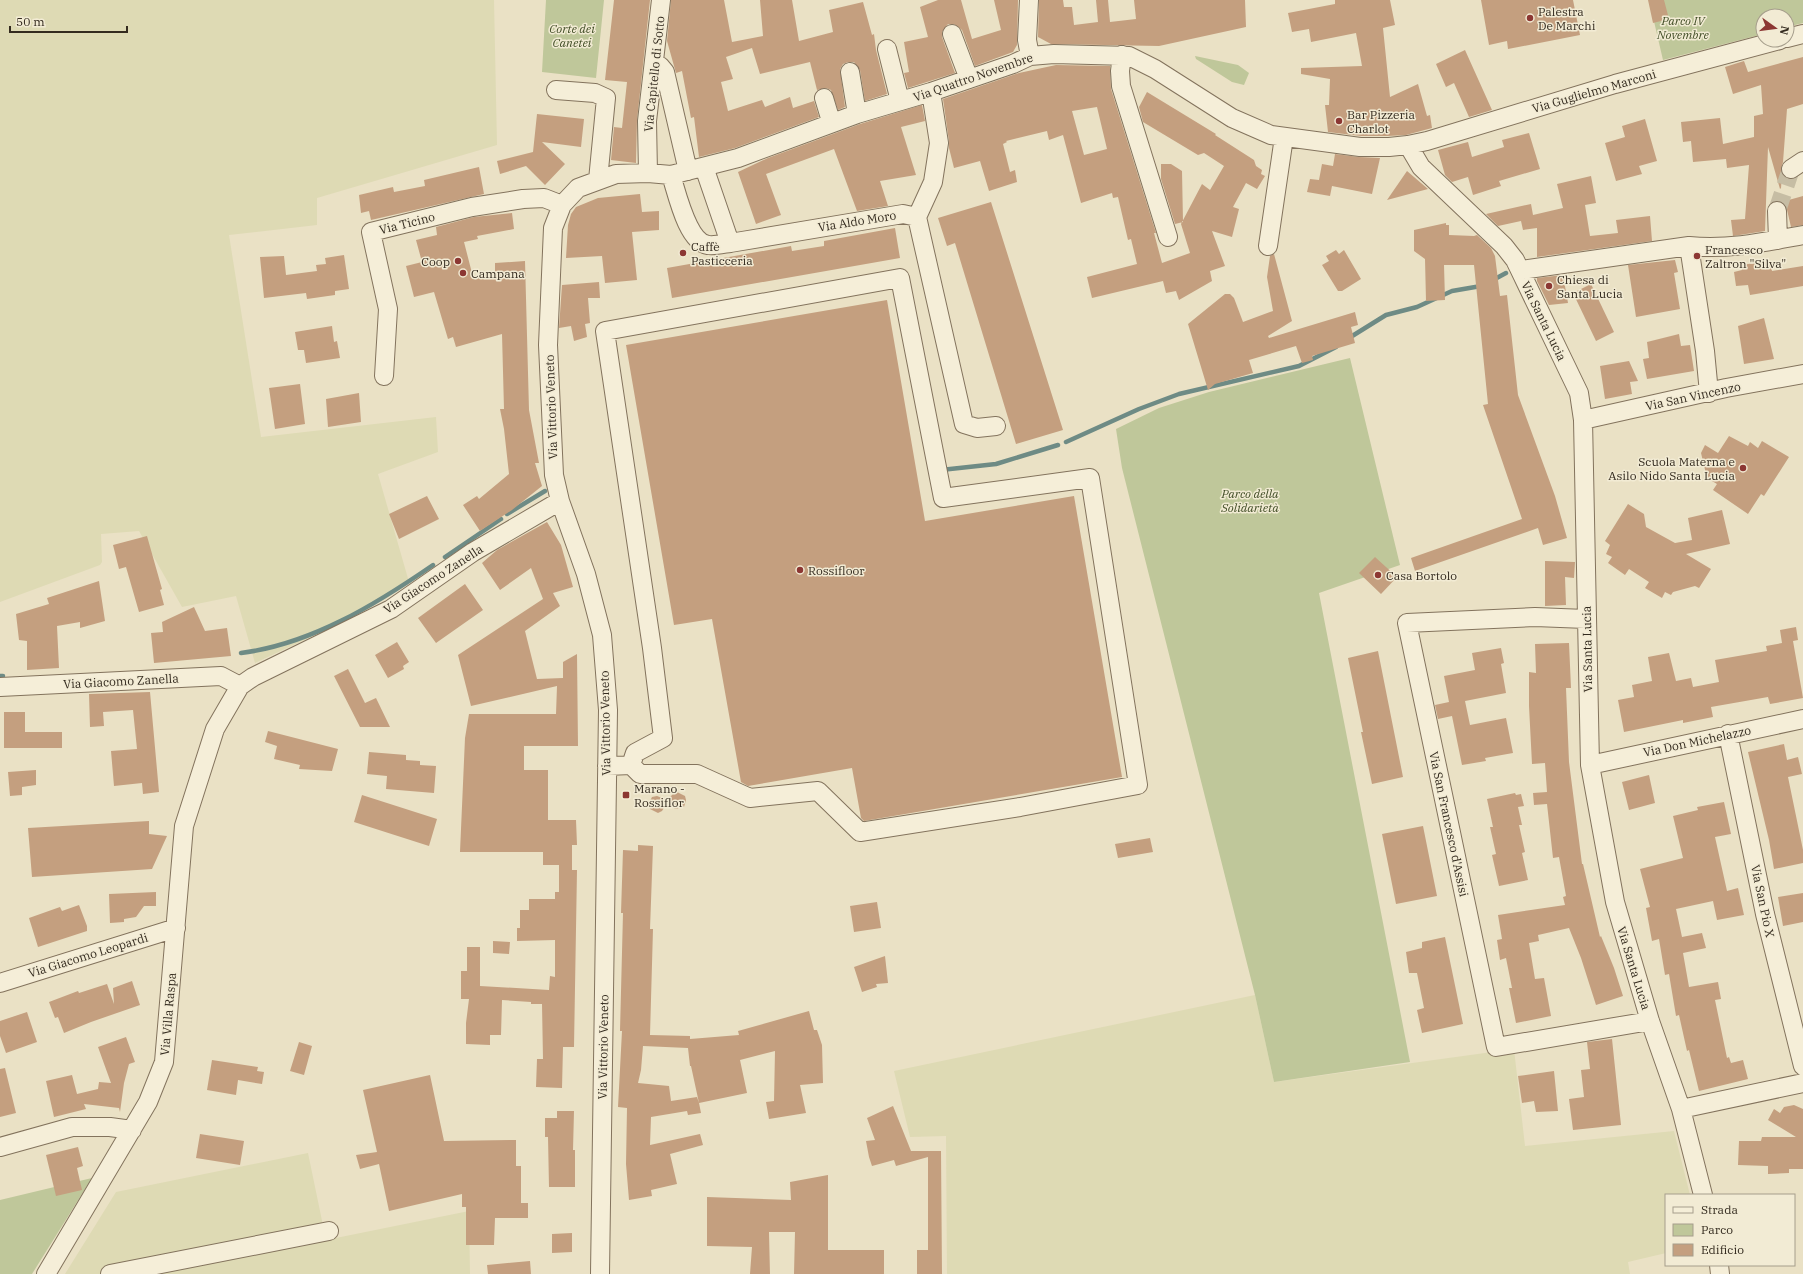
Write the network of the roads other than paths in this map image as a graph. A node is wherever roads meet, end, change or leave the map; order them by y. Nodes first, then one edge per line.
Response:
1 (661, 0) edge
2 (1029, 0) edge
3 (952, 34) dead end
4 (1755, 47) edge
5 (887, 49) dead end
6 (1122, 54) junction
7 (1030, 56) junction
8 (654, 69) junction
9 (850, 72) dead end
10 (969, 79) junction
11 (556, 90) dead end
12 (931, 92) junction
13 (824, 98) dead end
14 (900, 101) junction
15 (857, 114) junction
16 (830, 120) junction
17 (1284, 137) junction
18 (1408, 145) junction
19 (688, 171) junction
20 (648, 173) junction
21 (598, 180) junction
22 (562, 205) junction
23 (1777, 210) tunnel mouth
24 (917, 217) junction
25 (1803, 235) edge
26 (1168, 237) dead end
27 (1778, 240) junction
28 (730, 243) junction
29 (1268, 246) dead end
30 (1689, 246) junction
31 (1520, 270) junction
32 (1803, 374) edge
33 (384, 376) dead end
34 (1709, 393) junction
35 (1583, 420) junction
36 (996, 426) dead end
37 (560, 501) junction
38 (1586, 619) junction
39 (0, 686) edge
40 (240, 686) junction
41 (1803, 719) edge
42 (215, 729) joint
43 (1728, 734) junction
44 (631, 765) junction
45 (1590, 765) junction
46 (607, 766) junction
47 (176, 928) junction
48 (0, 983) edge
49 (1650, 1021) junction
50 (1803, 1066) edge
51 (1803, 1083) edge
52 (1681, 1109) junction
53 (132, 1130) junction
54 (0, 1147) edge
55 (1703, 1194) edge
56 (329, 1231) dead end
57 (46, 1274) edge
58 (110, 1274) edge
59 (600, 1274) edge

1 - 8 street, Via Capitello di Sotto
2 - 7 street
3 - 10 street
4 - 18 street, Via Guglielmo Marconi
5 - 14 street
6 - 7 street, Via Quattro Novembre
6 - 17 street, Via Quattro Novembre
6 - 26 street
7 - 10 street, Via Quattro Novembre
8 - 19 street
8 - 20 street, Via Capitello di Sotto
9 - 15 street
10 - 12 street, Via Quattro Novembre
11 - 21 street
12 - 14 street, Via Quattro Novembre
12 - 24 street
13 - 16 street
14 - 15 street, Via Quattro Novembre
15 - 16 street, Via Quattro Novembre
16 - 19 street, Via Quattro Novembre
17 - 18 street, Via Quattro Novembre
17 - 29 street
18 - 31 street, Via Santa Lucia
19 - 20 street, Via Quattro Novembre
19 - 28 street
19 - 28 street, Via Aldo Moro
20 - 21 street, Via Vittorio Veneto
21 - 22 street, Via Vittorio Veneto
22 - 33 street, Via Ticino
22 - 37 street, Via Vittorio Veneto
23 - 27 street
24 - 28 street, Via Aldo Moro
24 - 36 street
25 - 27 street
27 - 30 street
30 - 31 street
30 - 34 street
31 - 35 street, Via Santa Lucia
32 - 34 street, Via San Vincenzo
34 - 35 street, Via San Vincenzo
35 - 38 street, Via Santa Lucia
37 - 40 street, Via Giacomo Zanella
37 - 46 street, Via Vittorio Veneto
38 - 45 street, Via Santa Lucia
38 - 49 street, Via San Francesco d'Assisi
39 - 40 street, Via Giacomo Zanella
40 - 42 street, Via Giacomo Zanella
41 - 43 street, Via Don Michelazzo
42 - 47 street, Via Villa Raspa
43 - 45 street, Via Don Michelazzo
43 - 50 street, Via San Pio X
44 - 44 street
44 - 46 street
45 - 49 street, Via Santa Lucia
46 - 59 street, Via Vittorio Veneto
47 - 48 street, Via Giacomo Leopardi
47 - 53 street, Via Villa Raspa
49 - 52 street, Via Santa Lucia
51 - 52 street
52 - 55 street, Via Santa Lucia
53 - 54 street
53 - 57 street, Via Villa Raspa
56 - 58 street

